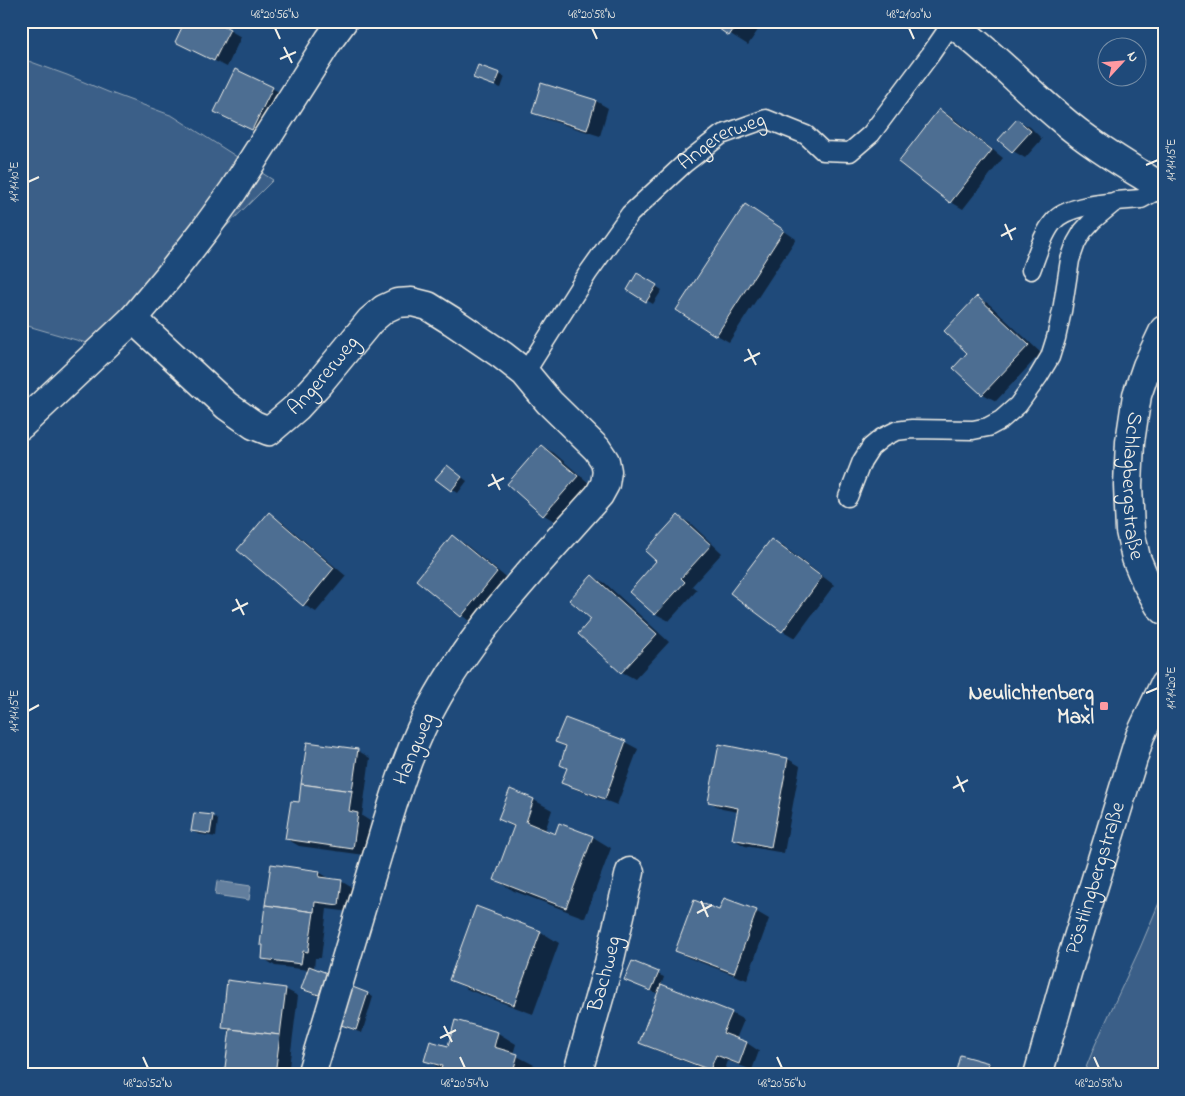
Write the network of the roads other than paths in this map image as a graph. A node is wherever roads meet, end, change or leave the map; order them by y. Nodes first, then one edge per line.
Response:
1 (343, 21) edge
2 (951, 22) edge
3 (1162, 187) edge
4 (1116, 202) junction
5 (1031, 270) dead end
6 (133, 319) junction
7 (1164, 330) edge
8 (526, 374) junction
9 (21, 425) edge
10 (607, 471) joint
11 (848, 497) dead end
12 (1164, 610) edge
13 (1164, 685) edge
14 (630, 872) dead end
15 (311, 1075) edge
16 (577, 1075) edge
17 (1038, 1075) edge

1 - 6 street
2 - 3 street, Angererweg
2 - 8 lane, Angererweg
3 - 4 lane
4 - 5 lane
4 - 11 lane
6 - 8 street, Angererweg
6 - 9 street
7 - 12 street, Schlagbergstraße
8 - 10 street, Angererweg
10 - 15 street, Hangweg
13 - 17 street, Pöstlingbergstraße
14 - 16 street, Bachweg

